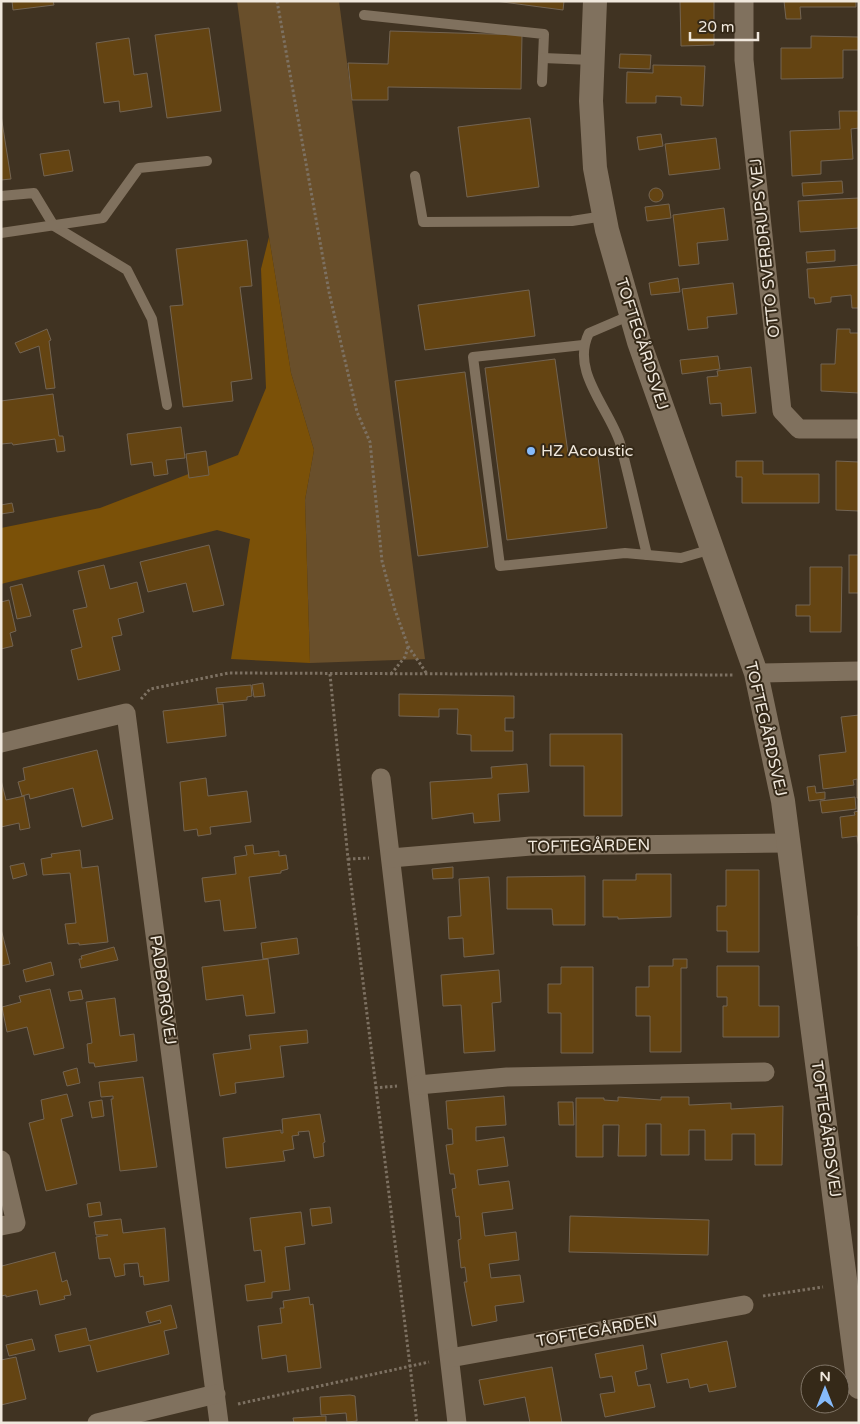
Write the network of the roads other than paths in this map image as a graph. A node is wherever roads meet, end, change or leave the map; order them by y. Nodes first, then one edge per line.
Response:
1 (595, 1) edge
2 (744, 1) edge
3 (364, 15) dead end
4 (543, 58) junction
5 (592, 60) junction
6 (542, 82) dead end
7 (207, 161) dead end
8 (415, 176) dead end
9 (1, 196) edge
10 (604, 216) junction
11 (54, 226) junction
12 (1, 233) edge
13 (631, 315) junction
14 (583, 345) junction
15 (167, 405) dead end
16 (859, 429) edge
17 (712, 549) junction
18 (647, 555) junction
19 (859, 671) edge
20 (756, 673) junction
21 (1, 743) edge
22 (381, 778) dead end
23 (787, 843) junction
24 (391, 858) junction
25 (765, 1072) dead end
26 (418, 1084) junction
27 (1, 1160) edge
28 (1, 1226) edge
29 (744, 1305) road end
30 (450, 1358) junction
31 (859, 1387) edge
32 (217, 1409) edge
33 (97, 1423) edge
34 (457, 1423) edge

1 - 5 street, TOFTEGÅRDSVEJ
2 - 16 street, OTTO SVERDRUPS VEJ
3 - 4 lane
4 - 5 lane
4 - 6 lane
5 - 10 street, TOFTEGÅRDSVEJ
7 - 11 lane
8 - 10 lane
9 - 11 lane
10 - 13 street, TOFTEGÅRDSVEJ
11 - 12 lane
11 - 15 lane
13 - 14 lane
13 - 17 street, TOFTEGÅRDSVEJ
14 - 18 lane
14 - 18 lane
17 - 18 lane
17 - 20 street, TOFTEGÅRDSVEJ
19 - 20 street
20 - 23 street, TOFTEGÅRDSVEJ
21 - 32 street, PADBORGVEJ
22 - 24 street
23 - 24 street, TOFTEGÅRDEN
23 - 31 street, TOFTEGÅRDSVEJ
24 - 26 street
25 - 26 street
26 - 30 street
27 - 28 street
29 - 30 street, TOFTEGÅRDEN
30 - 34 street
32 - 33 street

